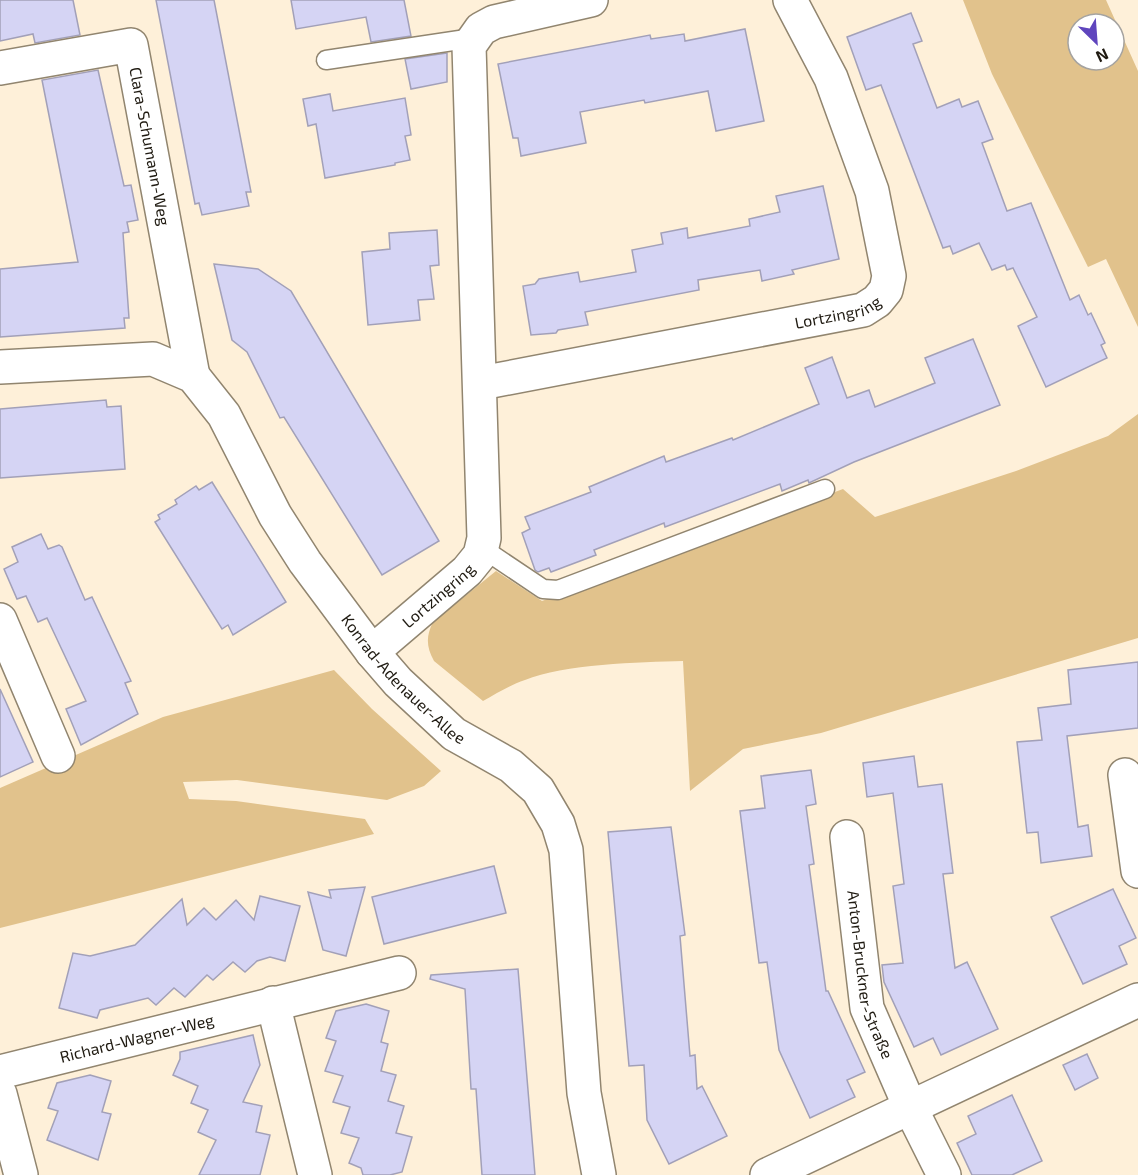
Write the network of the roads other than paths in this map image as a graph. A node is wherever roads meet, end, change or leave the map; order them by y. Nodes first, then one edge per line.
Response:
1 (591, 0) edge
2 (790, 0) edge
3 (473, 38) junction
4 (326, 60) dead end
5 (0, 68) edge
6 (0, 367) edge
7 (193, 376) junction
8 (481, 383) junction
9 (825, 489) dead end
10 (482, 548) junction
11 (0, 620) edge
12 (372, 652) junction
13 (58, 756) dead end
14 (1125, 775) dead end
15 (847, 837) dead end
16 (1138, 871) edge
17 (399, 973) dead end
18 (1138, 1000) edge
19 (273, 1004) junction
20 (0, 1072) edge
21 (0, 1094) edge
22 (910, 1107) junction
23 (21, 1175) edge
24 (315, 1175) edge
25 (599, 1175) edge
26 (767, 1175) edge
27 (944, 1175) edge

1 - 3 street
2 - 8 street, Lortzingring
3 - 4 lane
3 - 8 street, Lortzingring
5 - 7 street, Clara-Schumann-Weg
6 - 7 street, Konrad-Adenauer-Allee
7 - 12 street, Konrad-Adenauer-Allee
8 - 10 street, Lortzingring
9 - 10 lane
10 - 12 street, Lortzingring
11 - 13 street
12 - 25 street, Konrad-Adenauer-Allee
14 - 16 street
15 - 22 street, Anton-Bruckner-Straße
17 - 19 street, Richard-Wagner-Weg
18 - 22 street
19 - 20 street, Richard-Wagner-Weg
19 - 24 street
21 - 23 street
22 - 26 street
22 - 27 street, Anton-Bruckner-Straße

